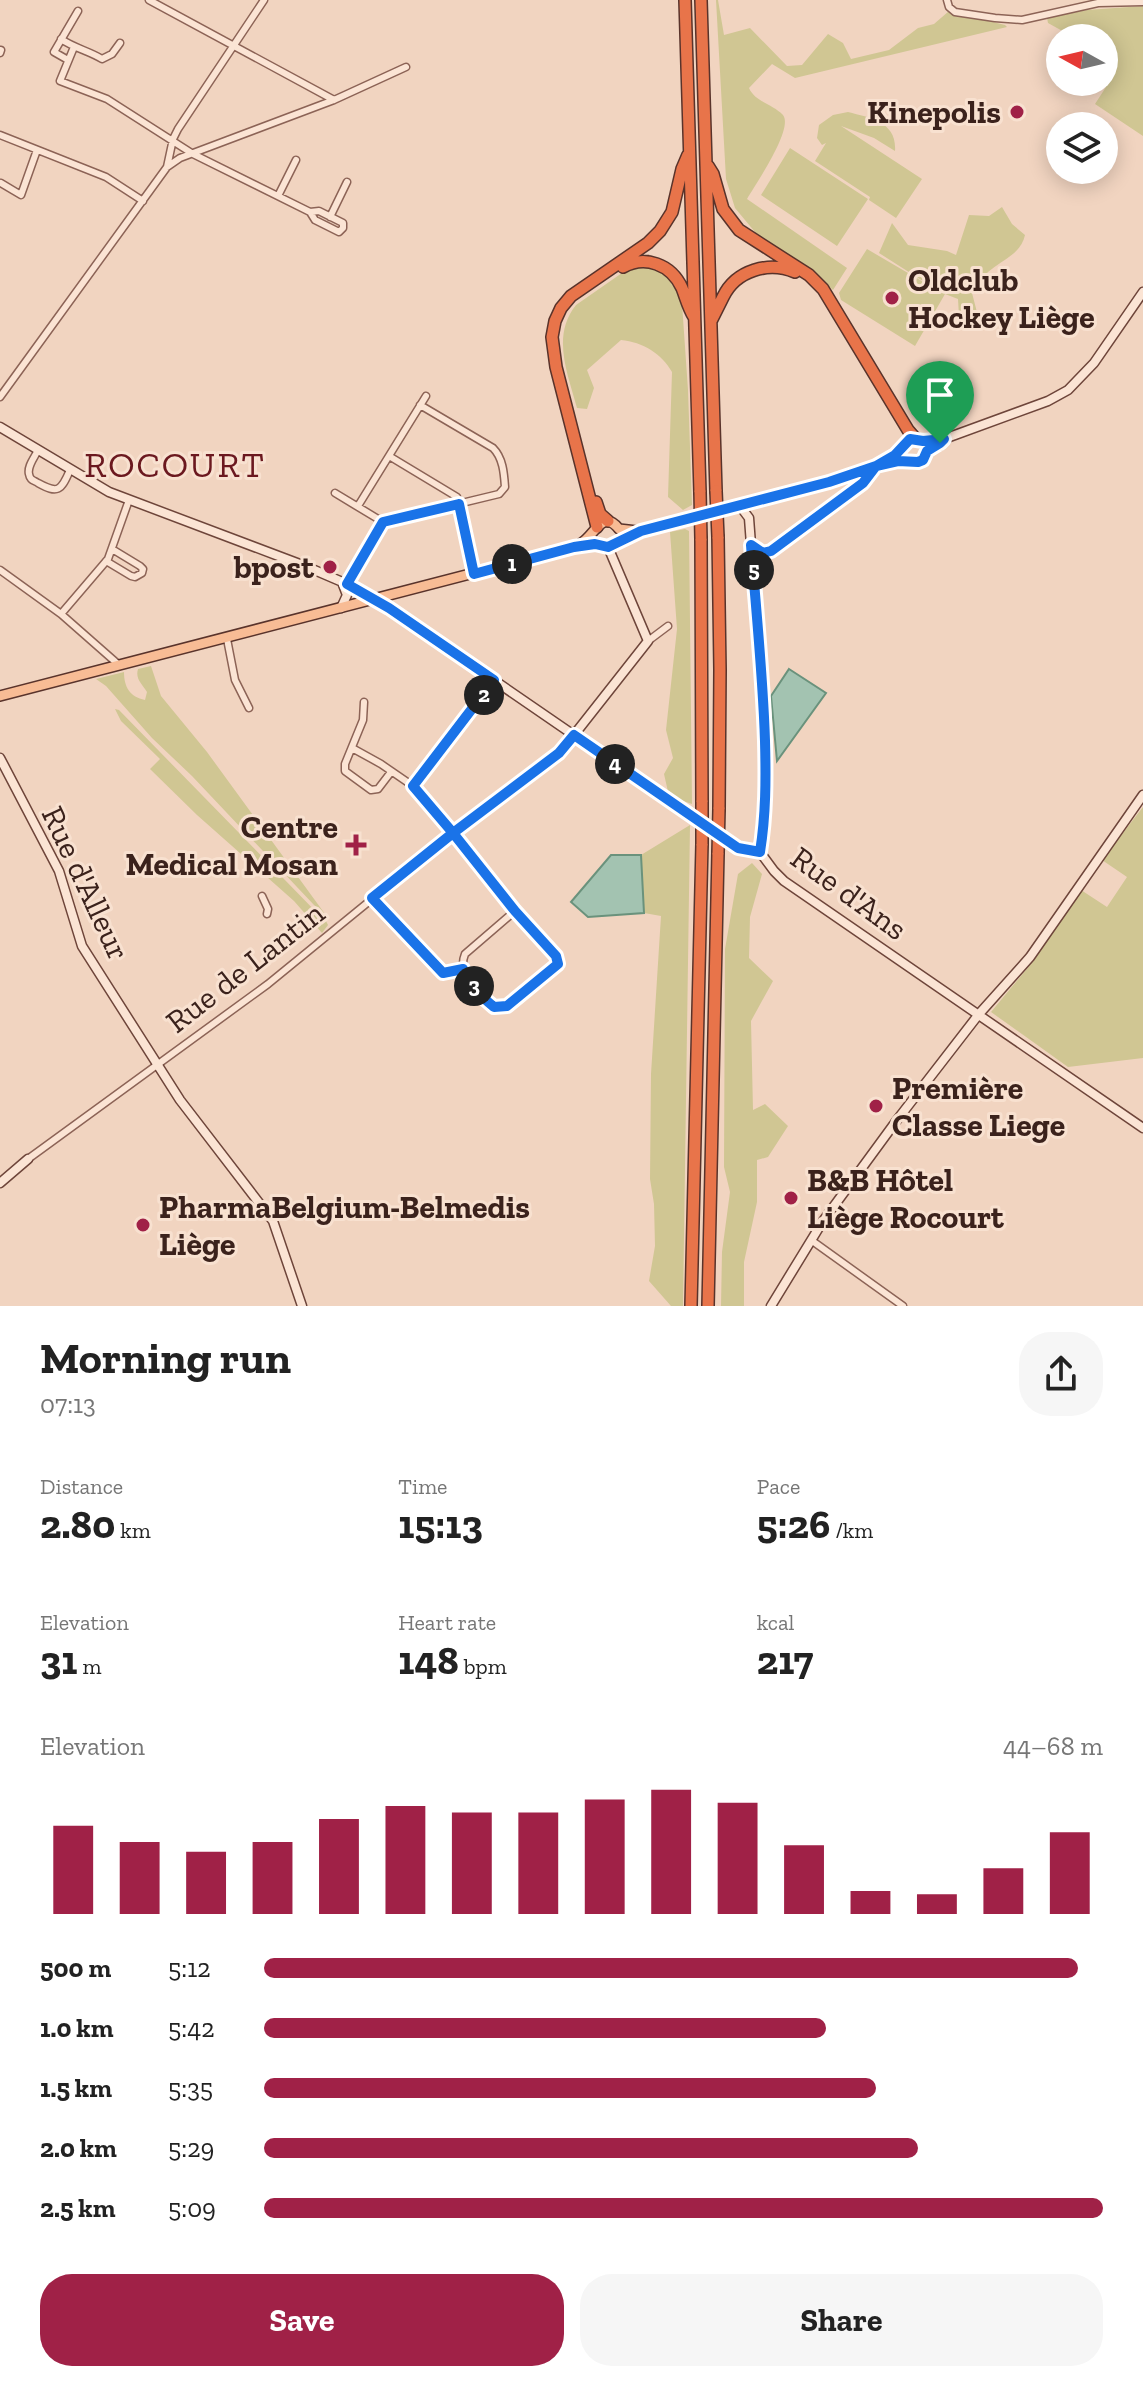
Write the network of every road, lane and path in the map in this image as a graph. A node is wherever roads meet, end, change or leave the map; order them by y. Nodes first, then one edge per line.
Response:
1 (149, 0) edge
2 (264, 0) edge
3 (685, 0) edge
4 (701, 0) edge
5 (947, 0) edge
6 (1143, 2) edge
7 (78, 11) dead end
8 (61, 39) junction
9 (120, 43) dead end
10 (235, 46) junction
11 (74, 47) junction
12 (68, 60) junction
13 (406, 67) dead end
14 (334, 100) junction
15 (0, 135) edge
16 (173, 139) junction
17 (37, 150) junction
18 (690, 151) junction
19 (193, 154) junction
20 (296, 160) dead end
21 (706, 163) junction
22 (167, 167) junction
23 (347, 182) dead end
24 (1, 183) edge
25 (278, 196) junction
26 (143, 201) junction
27 (310, 212) junction
28 (330, 217) junction
29 (1143, 292) edge
30 (695, 317) junction
31 (711, 321) junction
32 (426, 396) dead end
33 (0, 397) edge
34 (420, 405) junction
35 (0, 427) edge
36 (944, 439) junction
37 (912, 442) junction
38 (38, 450) junction
39 (927, 451) junction
40 (389, 456) junction
41 (907, 461) junction
42 (876, 466) junction
43 (70, 470) junction
44 (335, 493) dead end
45 (129, 500) junction
46 (459, 504) junction
47 (358, 506) junction
48 (740, 506) junction
49 (383, 522) junction
50 (600, 526) junction
51 (619, 535) junction
52 (751, 545) junction
53 (604, 546) junction
54 (574, 547) junction
55 (112, 549) junction
56 (106, 561) junction
57 (0, 570) edge
58 (474, 574) junction
59 (344, 582) junction
60 (397, 594) junction
61 (375, 600) junction
62 (341, 608) junction
63 (391, 610) junction
64 (61, 614) junction
65 (668, 626) dead end
66 (227, 639) junction
67 (648, 641) junction
68 (119, 665) junction
69 (494, 680) junction
70 (0, 696) edge
71 (364, 702) dead end
72 (249, 708) dead end
73 (574, 735) junction
74 (352, 748) junction
75 (0, 758) edge
76 (391, 772) junction
77 (413, 786) junction
78 (1143, 795) edge
79 (453, 833) junction
80 (760, 852) junction
81 (262, 896) dead end
82 (372, 898) junction
83 (515, 911) junction
84 (267, 914) dead end
85 (463, 969) junction
86 (979, 1014) junction
87 (159, 1064) junction
88 (1143, 1128) edge
89 (28, 1159) joint
90 (0, 1183) edge
91 (811, 1240) junction
92 (302, 1306) edge
93 (691, 1306) edge
94 (708, 1306) edge
95 (771, 1306) edge
96 (903, 1306) edge

1 - 10 street
2 - 10 street
3 - 18 highway
4 - 21 highway
5 - 6 street
7 - 8 street
8 - 11 street
8 - 12 street
9 - 11 street
10 - 14 street
10 - 16 street
11 - 12 street
12 - 16 street
13 - 14 street
14 - 19 street
15 - 17 street
16 - 19 street
16 - 22 street
17 - 24 street
17 - 26 street
18 - 30 highway
18 - 50 highway
19 - 22 street
19 - 25 street
20 - 25 street
21 - 31 highway
21 - 37 highway
22 - 26 street
23 - 28 street
25 - 27 street
26 - 33 street
27 - 28 street
27 - 28 street
29 - 36 street
30 - 50 highway
30 - 93 highway, bridge
31 - 37 highway
31 - 94 highway, bridge
32 - 34 street
34 - 40 street
34 - 46 street
35 - 38 street, Rue d'Ans
36 - 37 street
36 - 39 street
37 - 39 main road
37 - 41 main road
37 - 42 main road
38 - 43 street, Rue d'Ans
38 - 43 street
39 - 41 main road
40 - 46 street
40 - 47 street
41 - 42 main road
42 - 48 main road
42 - 52 street
43 - 45 street, Rue d'Ans
44 - 47 street
45 - 55 street
45 - 59 street, Rue d'Ans
46 - 49 street
46 - 58 street
47 - 49 street
48 - 51 main road
48 - 52 street
49 - 59 street
50 - 51 main road
50 - 53 main road
50 - 54 main road
51 - 53 main road
52 - 80 street
53 - 54 main road
53 - 67 street
54 - 58 main road
55 - 56 street
55 - 56 street
56 - 64 street
57 - 64 street
58 - 60 main road
59 - 61 street, Rue d'Ans
59 - 62 street
60 - 61 main road
60 - 63 street
61 - 62 main road
61 - 63 street, Rue d'Ans
62 - 66 main road
63 - 69 street, Rue d'Ans
64 - 68 street
65 - 67 street
66 - 68 main road
66 - 72 street
67 - 73 street, Rue de Lantin
68 - 70 main road
69 - 73 street, Rue d'Ans
69 - 77 street
71 - 74 street
73 - 79 street, Rue de Lantin
73 - 80 street, Rue d'Ans
74 - 76 street
74 - 76 street
75 - 87 street, Rue d'Alleur
76 - 77 street
77 - 79 street
78 - 86 street
79 - 82 street, Rue de Lantin
79 - 83 street
80 - 86 street, Rue d'Ans
81 - 84 street
82 - 85 street
82 - 87 street, Rue de Lantin
83 - 85 street
83 - 85 street
86 - 88 street, Rue d'Ans
86 - 91 street
87 - 89 street, Rue de Lantin
87 - 92 street, Rue d'Alleur
89 - 90 street
91 - 95 street
91 - 96 street

